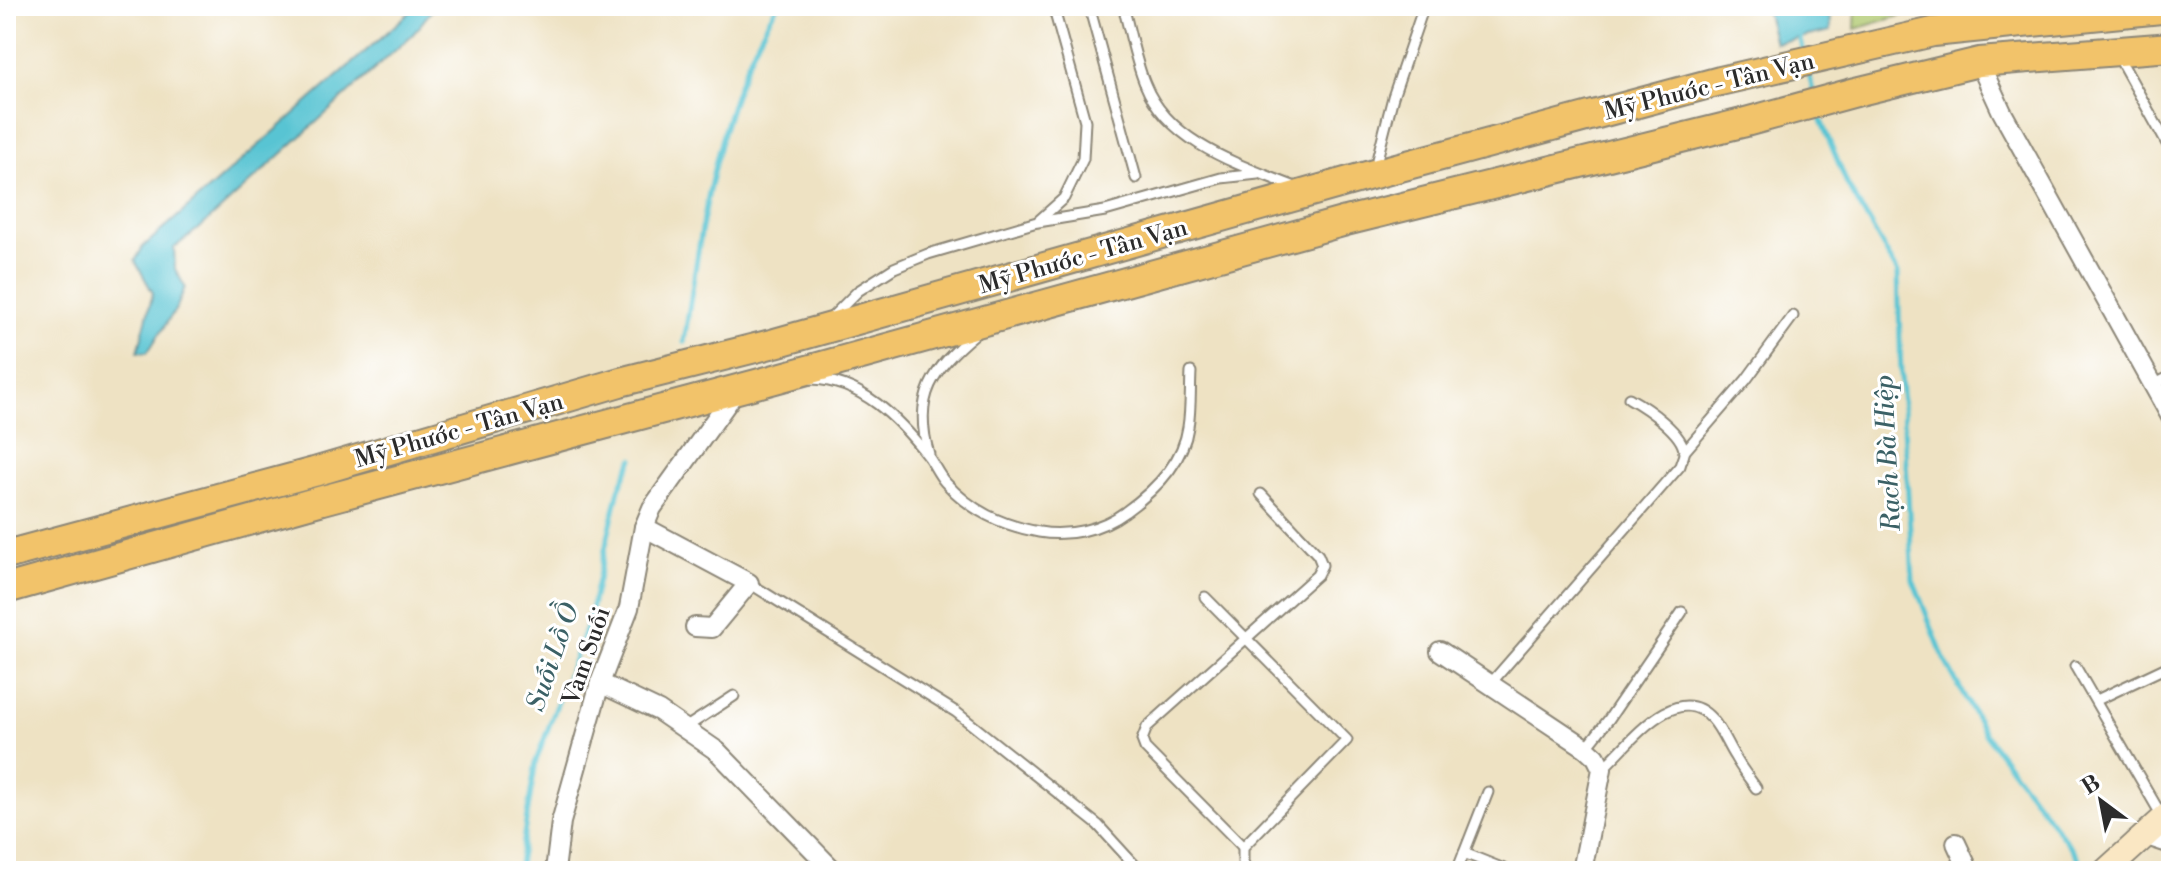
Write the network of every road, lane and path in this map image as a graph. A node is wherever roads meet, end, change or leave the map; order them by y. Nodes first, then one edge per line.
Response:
1 (1053, 6) edge
2 (1089, 6) edge
3 (1123, 6) edge
4 (1424, 6) edge
5 (2171, 8) edge
6 (2171, 47) edge
7 (2115, 49) junction
8 (1979, 62) junction
9 (2171, 151) edge
10 (1374, 174) junction
11 (1265, 175) junction
12 (1136, 178) dead end
13 (1309, 193) junction
14 (1037, 222) junction
15 (1793, 316) dead end
16 (995, 318) junction
17 (820, 330) junction
18 (1191, 372) dead end
19 (2171, 376) edge
20 (775, 379) junction
21 (2153, 385) junction
22 (738, 388) junction
23 (1629, 398) dead end
24 (2171, 417) edge
25 (1684, 452) junction
26 (929, 458) junction
27 (1261, 494) dead end
28 (644, 527) junction
29 (6, 555) edge
30 (749, 583) junction
31 (6, 589) edge
32 (1205, 597) dead end
33 (1682, 612) dead end
34 (695, 627) dead end
35 (1245, 640) junction
36 (1440, 651) dead end
37 (2171, 665) edge
38 (2075, 666) dead end
39 (600, 683) junction
40 (1491, 683) junction
41 (734, 696) dead end
42 (2097, 700) junction
43 (685, 728) junction
44 (1586, 748) junction
45 (1602, 769) junction
46 (1756, 788) dead end
47 (1488, 792) dead end
48 (2169, 831) edge
49 (1956, 843) dead end
50 (1243, 847) junction
51 (1464, 853) junction
52 (830, 867) dead end
53 (2110, 867) edge
54 (555, 871) edge
55 (1140, 871) edge
56 (1247, 871) edge
57 (1457, 871) edge
58 (1509, 871) edge
59 (1582, 871) edge
60 (1969, 871) edge

1 - 14 lane
2 - 12 lane
3 - 11 lane
4 - 10 lane
5 - 10 main road, Mỹ Phước - Tân Vạn
6 - 7 main road, Mỹ Phước - Tân Vạn
7 - 8 main road, Mỹ Phước - Tân Vạn
7 - 9 lane
8 - 16 main road, Mỹ Phước - Tân Vạn
8 - 21 street
10 - 13 main road, Mỹ Phước - Tân Vạn
11 - 13 lane
11 - 14 lane
13 - 17 main road, Mỹ Phước - Tân Vạn
14 - 17 lane
15 - 25 lane
16 - 20 main road, Mỹ Phước - Tân Vạn
16 - 26 lane
17 - 29 main road, Mỹ Phước - Tân Vạn
18 - 26 lane
19 - 21 lane
20 - 22 main road, Mỹ Phước - Tân Vạn
20 - 26 lane
21 - 24 street
22 - 28 street, Vàm Suối
22 - 31 main road, Mỹ Phước - Tân Vạn
23 - 25 lane
25 - 40 lane
27 - 35 lane
28 - 30 street
28 - 39 street, Vàm Suối
30 - 34 street
30 - 55 lane
32 - 35 lane
33 - 44 lane
35 - 50 lane
35 - 50 lane
36 - 40 street
37 - 42 lane
38 - 42 lane
39 - 43 street
39 - 54 street, Vàm Suối
40 - 44 street
41 - 43 lane
42 - 48 lane
43 - 52 street
44 - 45 street
45 - 46 lane
45 - 59 street
47 - 51 lane
48 - 53 main road
49 - 60 street
50 - 56 lane
51 - 57 lane
51 - 58 lane

